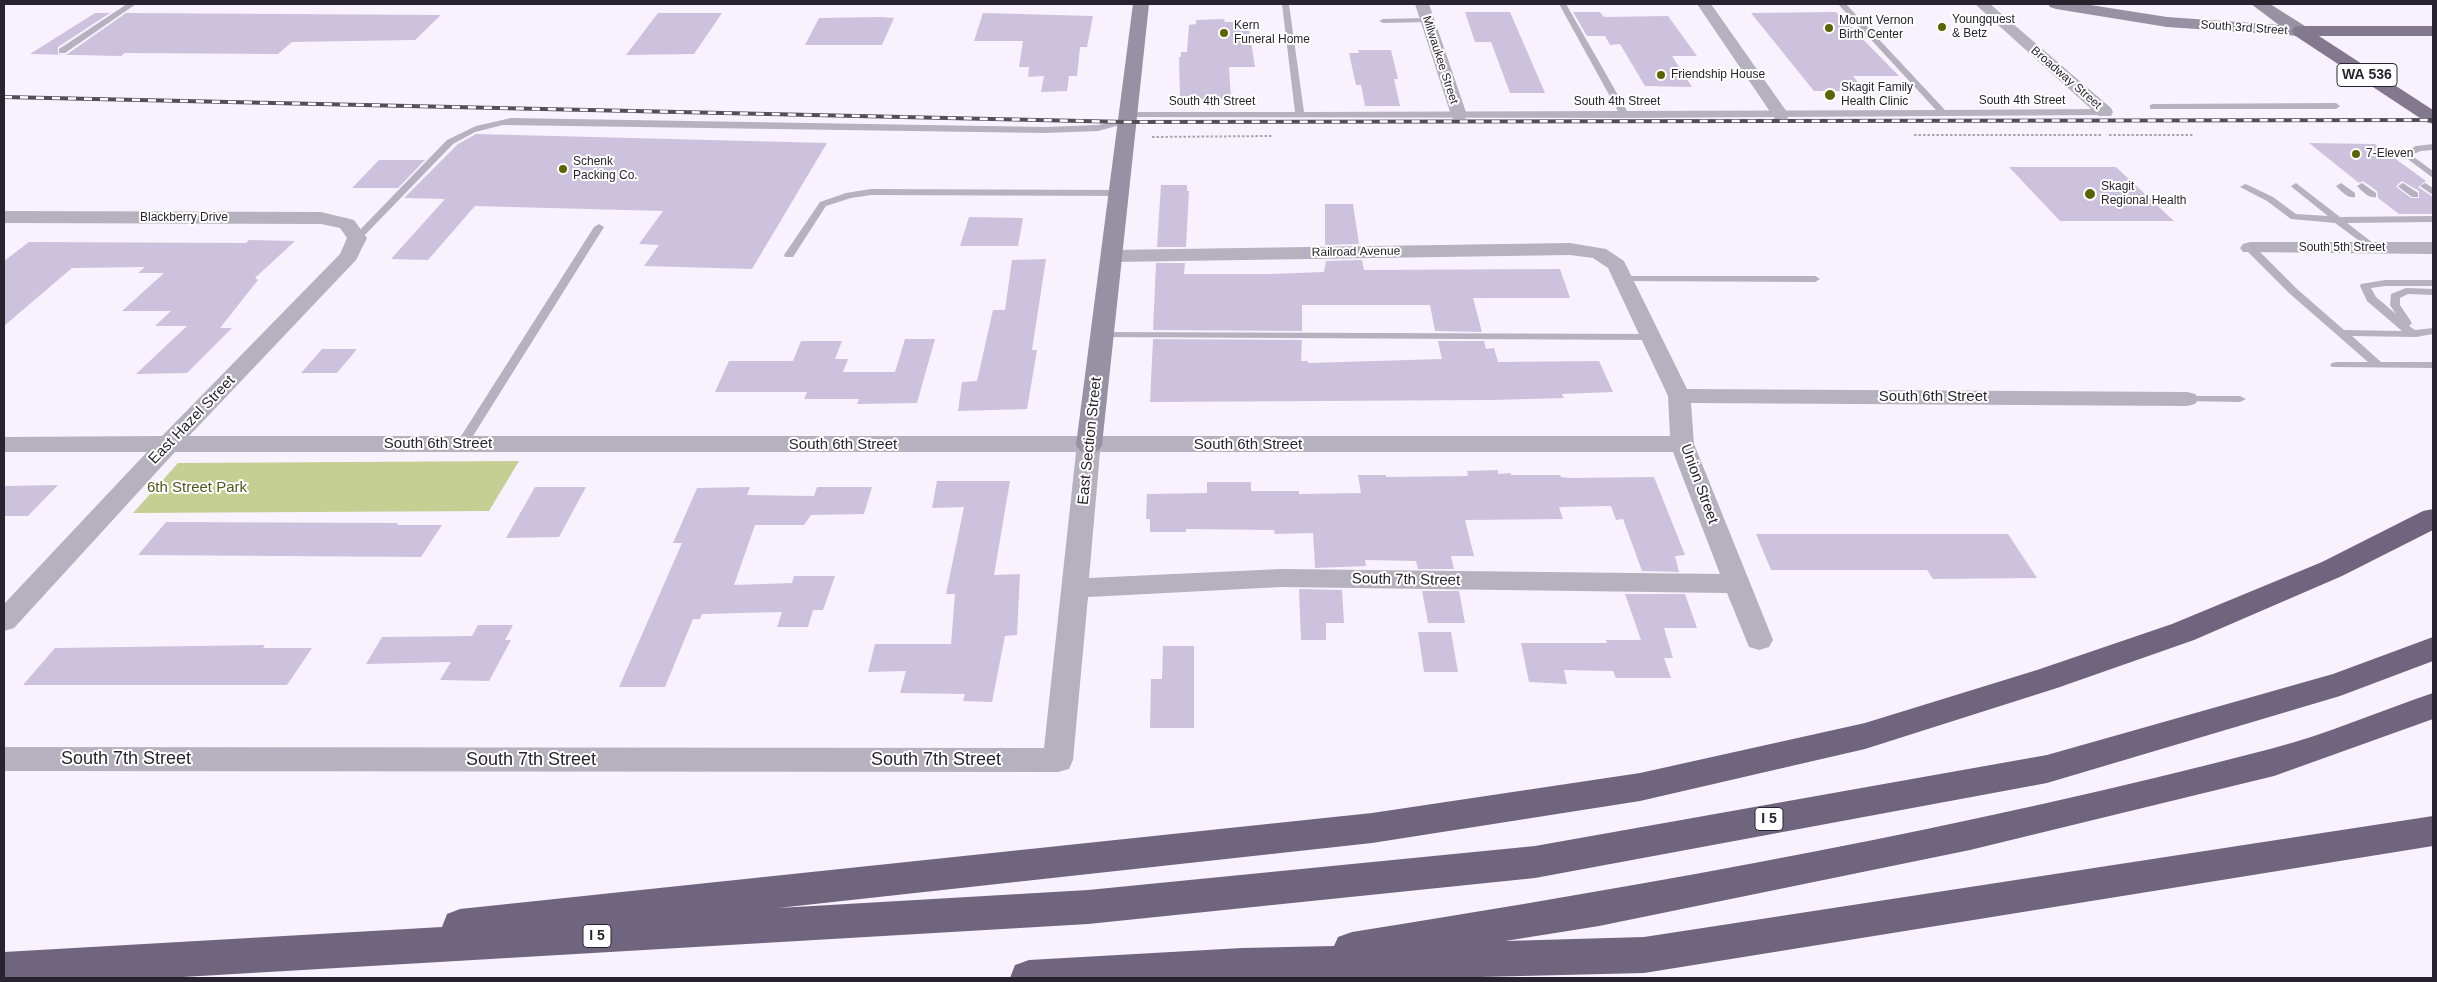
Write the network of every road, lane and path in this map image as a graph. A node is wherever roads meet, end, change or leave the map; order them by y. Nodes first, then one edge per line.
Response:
1 (132, 4) edge
2 (1141, 4) edge
3 (1285, 4) edge
4 (1422, 4) edge
5 (1562, 4) edge
6 (1704, 4) edge
7 (1842, 4) edge
8 (1982, 4) edge
9 (2056, 4) edge
10 (2259, 4) edge
11 (2096, 7) edge
12 (1427, 20) junction
13 (1383, 21) dead end
14 (2300, 31) junction
15 (2433, 31) edge
16 (62, 51) dead end
17 (2336, 106) dead end
18 (2153, 107) dead end
19 (2105, 112) joint
20 (1944, 114) junction
21 (1300, 115) junction
22 (1459, 115) junction
23 (1625, 115) junction
24 (1781, 115) junction
25 (1128, 118) junction
26 (2433, 118) edge
27 (2433, 147) edge
28 (2433, 175) edge
29 (2296, 186) dead end
30 (2341, 186) dead end
31 (2362, 186) dead end
32 (2403, 186) dead end
33 (2245, 187) dead end
34 (1119, 193) junction
35 (2352, 194) dead end
36 (2373, 195) dead end
37 (2415, 195) dead end
38 (4, 217) edge
39 (2433, 219) edge
40 (2338, 220) junction
41 (599, 227) dead end
42 (357, 238) junction
43 (2250, 248) joint
44 (2374, 248) junction
45 (2433, 248) edge
46 (1600, 253) joint
47 (789, 256) dead end
48 (1112, 256) junction
49 (1623, 279) junction
50 (1815, 279) dead end
51 (2433, 283) edge
52 (2433, 292) edge
53 (2342, 333) junction
54 (2433, 333) edge
55 (2413, 334) junction
56 (1102, 335) junction
57 (1651, 337) junction
58 (2433, 364) edge
59 (2336, 365) dead end
60 (2378, 365) junction
61 (1679, 396) junction
62 (2186, 399) joint
63 (2240, 399) dead end
64 (170, 443) junction
65 (4, 444) edge
66 (462, 444) junction
67 (1682, 444) junction
68 (1089, 445) junction
69 (2433, 518) edge
70 (1737, 584) junction
71 (1075, 588) junction
72 (4, 621) edge
73 (1758, 640) dead end
74 (2433, 649) edge
75 (2433, 706) edge
76 (4, 759) edge
77 (1058, 760) joint
78 (2433, 831) edge
79 (106, 964) junction
80 (1242, 966) junction
81 (4, 970) edge
82 (1029, 978) edge

1 - 16 lane
2 - 25 street, East Section Street
3 - 21 lane
4 - 12 street, Milwaukee Street
5 - 23 lane
6 - 24 street
7 - 20 lane
8 - 19 street, Broadway Street
9 - 11 street, South 3rd Street
10 - 14 street
11 - 14 street, South 3rd Street
12 - 13 lane
12 - 22 street, Milwaukee Street
14 - 15 main road, South 3rd Street
14 - 26 main road, WA 536
17 - 18 lane
19 - 20 lane, South 4th Street
20 - 24 lane, South 4th Street
21 - 22 lane, South 4th Street
21 - 25 lane, South 4th Street
22 - 23 lane, South 4th Street
23 - 24 lane, South 4th Street
25 - 34 street, East Section Street
25 - 42 lane, South 4th Street
27 - 28 lane
29 - 40 lane
30 - 35 lane
31 - 36 lane
32 - 37 lane
33 - 40 lane
34 - 47 lane
34 - 48 street, East Section Street
38 - 42 street, Blackberry Drive
39 - 40 lane
40 - 44 lane
41 - 66 lane
42 - 64 street, East Hazel Street
43 - 44 street, South 5th Street
43 - 53 lane
44 - 45 street, South 5th Street
46 - 48 street, Railroad Avenue
46 - 49 street, Union Street
48 - 56 street, East Section Street
49 - 50 lane
49 - 57 street, Union Street
51 - 55 lane
52 - 55 lane
53 - 55 lane
53 - 60 lane
54 - 55 lane
56 - 57 lane
56 - 68 street, East Section Street
57 - 61 street, Union Street
58 - 60 lane
59 - 60 lane
61 - 62 street, South 6th Street
61 - 67 street, Union Street
62 - 63 lane
64 - 65 street, South 6th Street
64 - 66 street, South 6th Street
64 - 72 street, East Hazel Street
66 - 68 street, South 6th Street
67 - 68 street, South 6th Street
67 - 70 street, Union Street
68 - 71 street, East Section Street
69 - 79 highway
70 - 71 street, South 7th Street
70 - 73 street, Union Street
71 - 77 street, East Section Street
74 - 79 highway, I 5
75 - 80 highway
76 - 77 street, South 7th Street
78 - 80 highway
79 - 81 highway, I 5
80 - 82 highway

